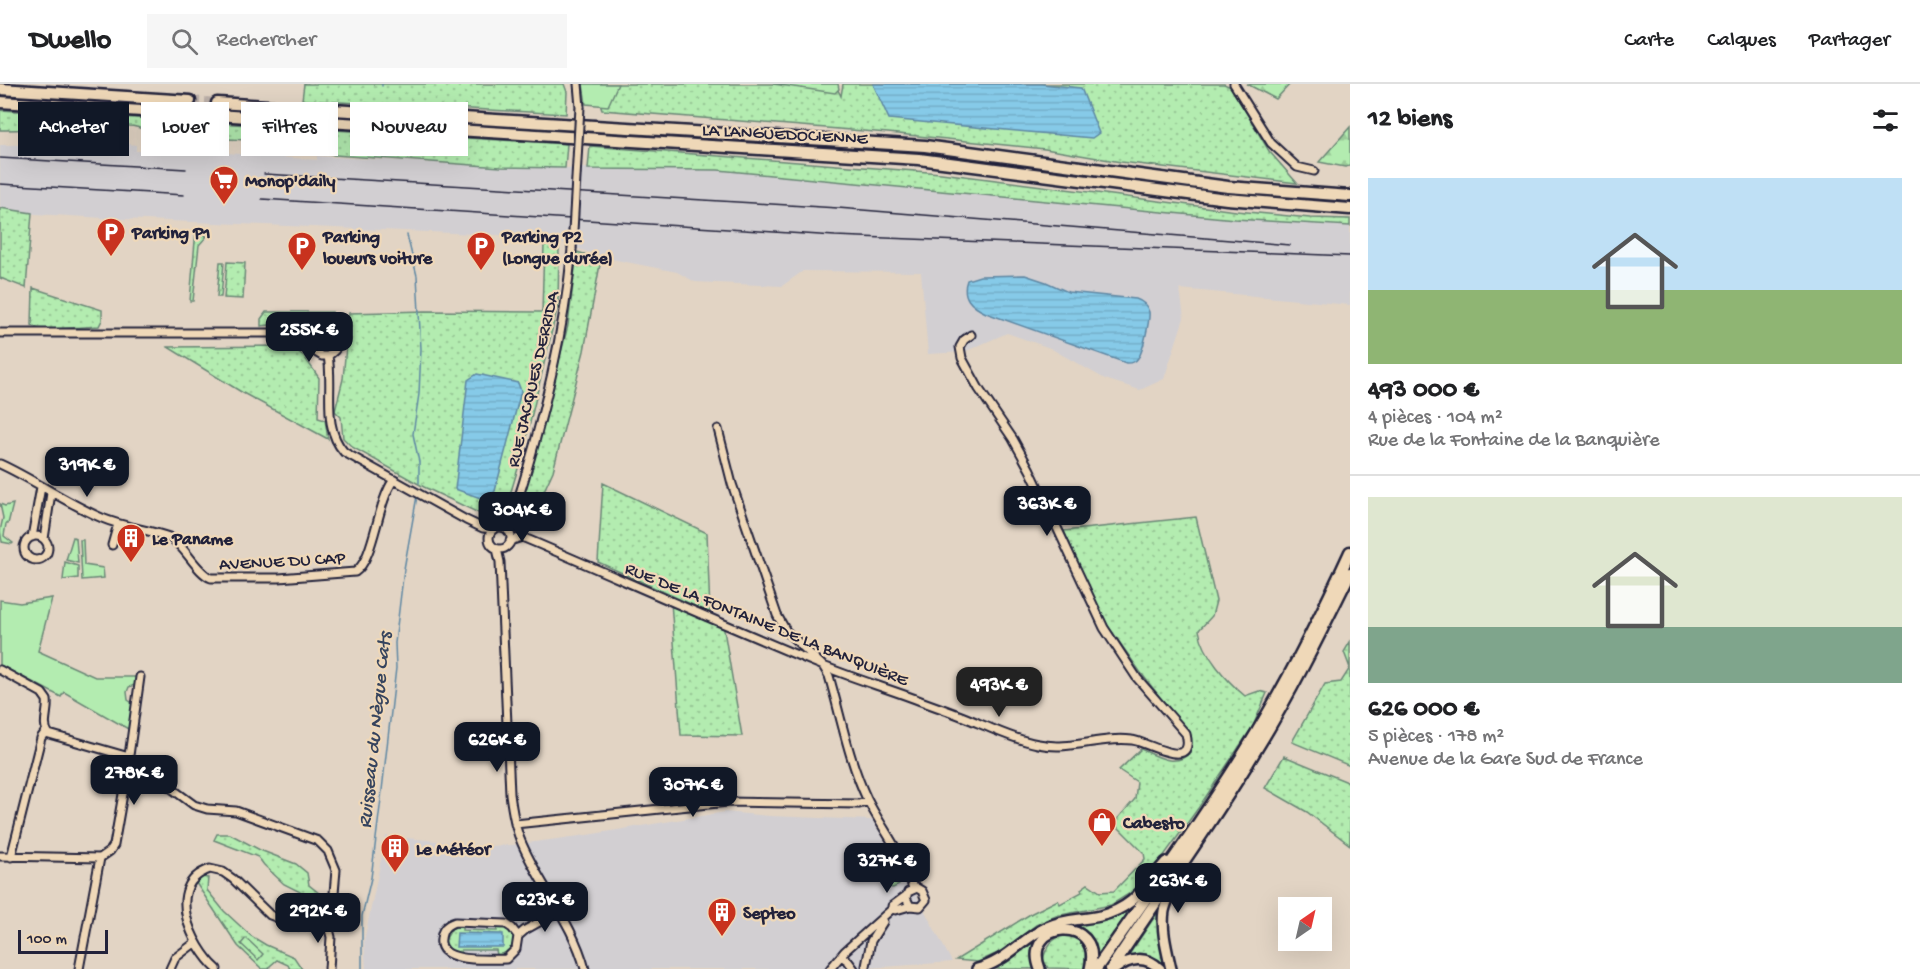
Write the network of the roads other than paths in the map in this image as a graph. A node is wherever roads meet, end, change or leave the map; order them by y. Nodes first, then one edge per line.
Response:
1 (578, 84) edge
2 (1234, 84) edge
3 (0, 89) edge
4 (190, 101) tunnel mouth
5 (0, 102) edge
6 (229, 104) tunnel mouth
7 (141, 111) edge
8 (229, 116) tunnel mouth
9 (1314, 171) dead end
10 (1350, 196) edge
11 (1350, 209) edge
12 (0, 333) edge
13 (971, 335) dead end
14 (315, 344) junction
15 (328, 356) junction
16 (718, 429) dead end
17 (0, 464) edge
18 (393, 481) junction
19 (41, 487) junction
20 (51, 493) junction
21 (513, 514) junction
22 (118, 524) junction
23 (494, 531) junction
24 (508, 531) junction
25 (32, 537) junction
26 (44, 539) junction
27 (510, 541) junction
28 (112, 545) dead end
29 (501, 549) junction
30 (1350, 552) edge
31 (1350, 573) edge
32 (823, 666) junction
33 (0, 670) edge
34 (140, 677) dead end
35 (46, 731) junction
36 (128, 761) junction
37 (868, 801) junction
38 (515, 824) junction
39 (1185, 843) junction
40 (0, 856) edge
41 (11, 857) junction
42 (100, 858) junction
43 (1185, 861) junction
44 (913, 889) junction
45 (907, 895) junction
46 (910, 906) junction
47 (559, 911) junction
48 (889, 912) junction
49 (326, 918) junction
50 (518, 936) junction
51 (196, 942) junction
52 (849, 949) junction
53 (841, 956) junction
54 (848, 961) junction
55 (866, 966) dead end
56 (79, 969) edge
57 (170, 969) edge
58 (217, 969) edge
59 (329, 969) edge
60 (585, 969) edge
61 (830, 969) edge
62 (854, 969) edge
63 (976, 969) edge
64 (1040, 969) edge
65 (1090, 969) edge
66 (1096, 969) edge
67 (1113, 969) edge
68 (1160, 969) edge
69 (1171, 969) edge

1 - 21 street, RUE JACQUES DERRIDA, bridge
2 - 9 street
3 - 4 highway
5 - 7 highway
6 - 10 highway, LA LANGUEDOCIENNE
8 - 11 highway, LA LANGUEDOCIENNE
12 - 14 street
13 - 32 street, RUE DE LA FONTAINE DE LA BANQUIÈRE
14 - 15 street
14 - 15 street
15 - 18 street
16 - 32 street
17 - 19 street, AVENUE DU CAP
18 - 22 street, AVENUE DU CAP
18 - 23 street
19 - 20 street, AVENUE DU CAP
19 - 25 street
20 - 22 street, AVENUE DU CAP
20 - 26 street
21 - 23 street, RUE JACQUES DERRIDA
21 - 24 street, RUE JACQUES DERRIDA
22 - 28 street
23 - 24 street
23 - 29 street
24 - 27 street
25 - 26 street
25 - 26 street
27 - 29 street
27 - 32 street, RUE DE LA FONTAINE DE LA BANQUIÈRE
29 - 38 street
30 - 39 highway
31 - 43 highway
32 - 37 street
33 - 35 street
34 - 36 street
35 - 36 street
35 - 41 street
36 - 42 street
36 - 49 street
37 - 38 street
37 - 44 street
38 - 47 street
39 - 63 main road
39 - 66 highway
40 - 41 street
41 - 42 street
42 - 56 street
43 - 67 highway
43 - 69 main road
44 - 45 street
44 - 46 street
45 - 46 street
45 - 48 street
46 - 48 street
47 - 50 street
47 - 60 street
48 - 52 street
48 - 55 street
49 - 51 street
49 - 59 street
50 - 50 street
51 - 57 street
51 - 58 street
52 - 53 street
52 - 54 street
53 - 54 street
53 - 61 street
54 - 62 street
64 - 65 main road
67 - 68 main road

